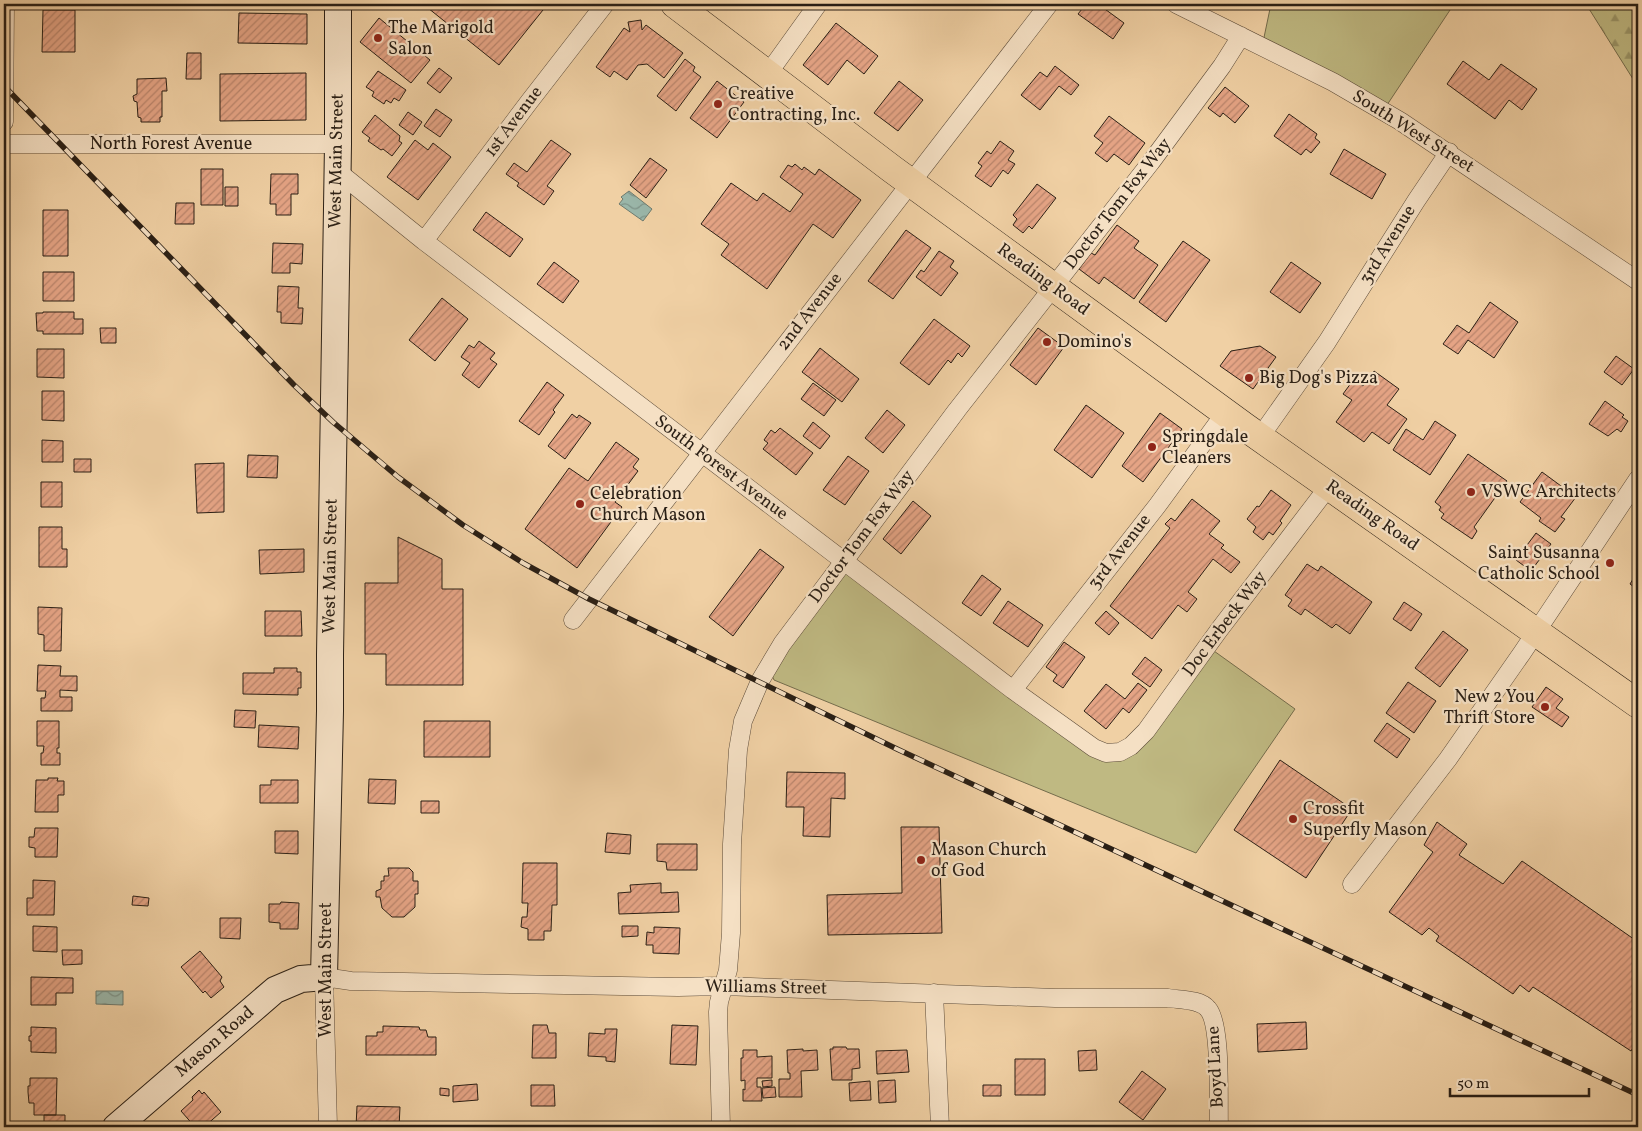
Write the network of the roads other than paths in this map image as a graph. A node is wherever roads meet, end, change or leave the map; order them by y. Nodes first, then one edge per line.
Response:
1 (5, 4) edge
2 (338, 4) edge
3 (606, 4) edge
4 (675, 4) edge
5 (818, 4) edge
6 (1048, 4) edge
7 (1176, 4) edge
8 (1241, 36) junction
9 (767, 75) junction
10 (4, 122) edge
11 (4, 144) edge
12 (338, 144) junction
13 (1448, 152) junction
14 (337, 171) junction
15 (911, 182) junction
16 (424, 241) junction
17 (1638, 281) edge
18 (1053, 288) junction
19 (1225, 413) junction
20 (1260, 437) junction
21 (701, 452) junction
22 (1638, 479) edge
23 (1329, 486) junction
24 (844, 562) junction
25 (573, 620) dead end
26 (1536, 633) junction
27 (1013, 690) junction
28 (1638, 704) edge
29 (1112, 753) joint
30 (1352, 884) dead end
31 (324, 977) junction
32 (723, 986) junction
33 (934, 993) junction
34 (1207, 1007) joint
35 (116, 1127) edge
36 (328, 1127) edge
37 (721, 1127) edge
38 (940, 1127) edge
39 (1219, 1127) edge

1 - 10 street
2 - 12 main road, West Main Street
3 - 16 street, 1st Avenue
4 - 9 main road, Reading Road
5 - 9 street
6 - 15 street, 2nd Avenue
7 - 8 street, South West Street
8 - 13 street, South West Street
8 - 18 street, Doctor Tom Fox Way
9 - 15 main road, Reading Road
11 - 12 street, North Forest Avenue
12 - 14 main road, West Main Street
13 - 17 street, South West Street
13 - 20 street, 3rd Avenue
14 - 16 street, South Forest Avenue
14 - 31 main road, West Main Street
15 - 18 main road, Reading Road
15 - 21 street, 2nd Avenue
16 - 21 street, South Forest Avenue
18 - 19 main road, Reading Road
18 - 24 street, Doctor Tom Fox Way
19 - 20 main road, Reading Road
19 - 27 street, 3rd Avenue
20 - 23 main road, Reading Road
21 - 24 street, South Forest Avenue
21 - 25 street, 2nd Avenue
22 - 26 street
23 - 26 main road, Reading Road
23 - 29 street, Doc Erbeck Way
24 - 27 street, South Forest Avenue
24 - 32 street, Doctor Tom Fox Way
26 - 28 main road, Reading Road
26 - 30 street
27 - 29 street, South Forest Avenue
31 - 32 street, Williams Street
31 - 35 main road, Mason Road
31 - 36 street, West Main Street
32 - 33 street, Williams Street
32 - 37 street, Doctor Tom Fox Way
33 - 34 street, Williams Street
33 - 38 street
34 - 39 street, Boyd Lane

